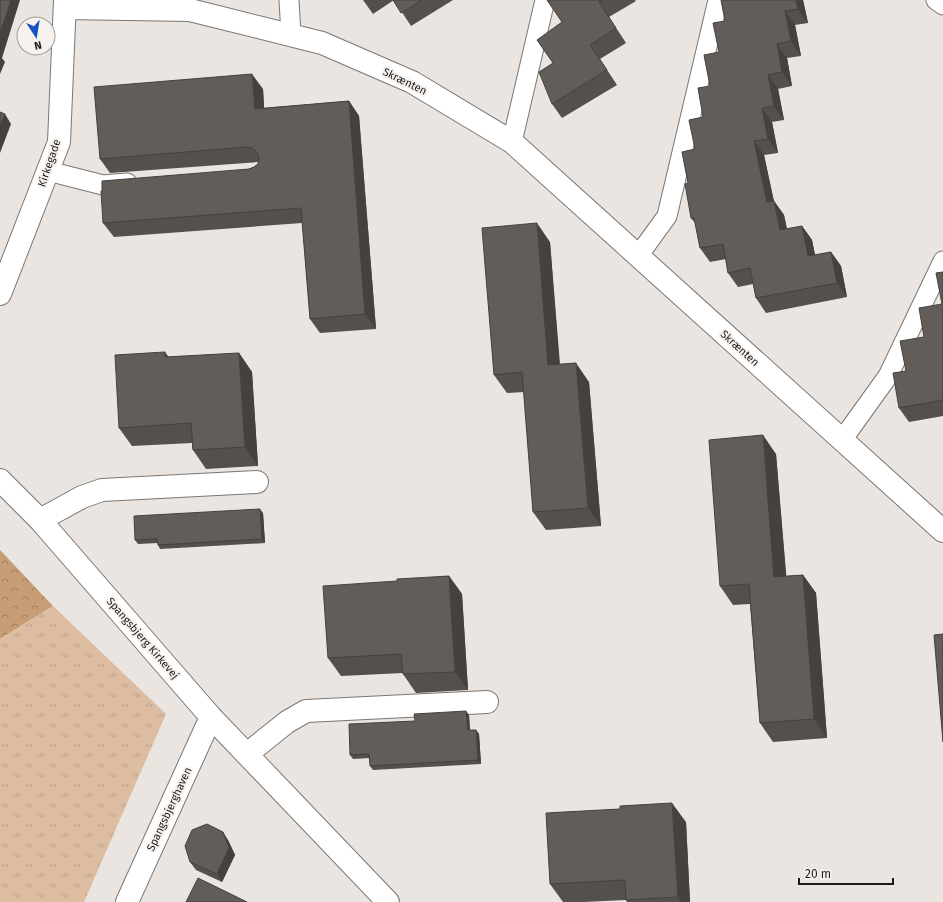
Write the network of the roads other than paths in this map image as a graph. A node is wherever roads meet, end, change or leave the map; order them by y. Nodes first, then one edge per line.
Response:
1 (289, 0) edge
2 (545, 0) edge
3 (718, 0) edge
4 (936, 0) edge
5 (65, 4) edge
6 (943, 5) edge
7 (291, 35) junction
8 (512, 142) junction
9 (48, 171) junction
10 (142, 182) edge
11 (638, 256) junction
12 (943, 262) edge
13 (0, 294) edge
14 (842, 440) junction
15 (0, 480) edge
16 (257, 482) dead end
17 (40, 520) junction
18 (943, 531) edge
19 (487, 702) dead end
20 (211, 716) junction
21 (247, 754) junction
22 (127, 902) edge
23 (388, 902) edge

1 - 7 lane
2 - 8 lane
3 - 11 lane
4 - 6 lane
5 - 7 street, Skrænten
5 - 9 street, Kirkegade
7 - 8 street, Skrænten
8 - 11 street, Skrænten
9 - 10 lane
9 - 13 street, Kirkegade
11 - 14 street, Skrænten
12 - 14 lane
14 - 18 street, Skrænten
15 - 17 street, Spangsbjerg Kirkevej
16 - 17 street
17 - 20 street, Spangsbjerg Kirkevej
19 - 21 street
20 - 21 street, Spangsbjerg Kirkevej
20 - 22 street, Spangsbjerghaven
21 - 23 street, Spangsbjerg Kirkevej

